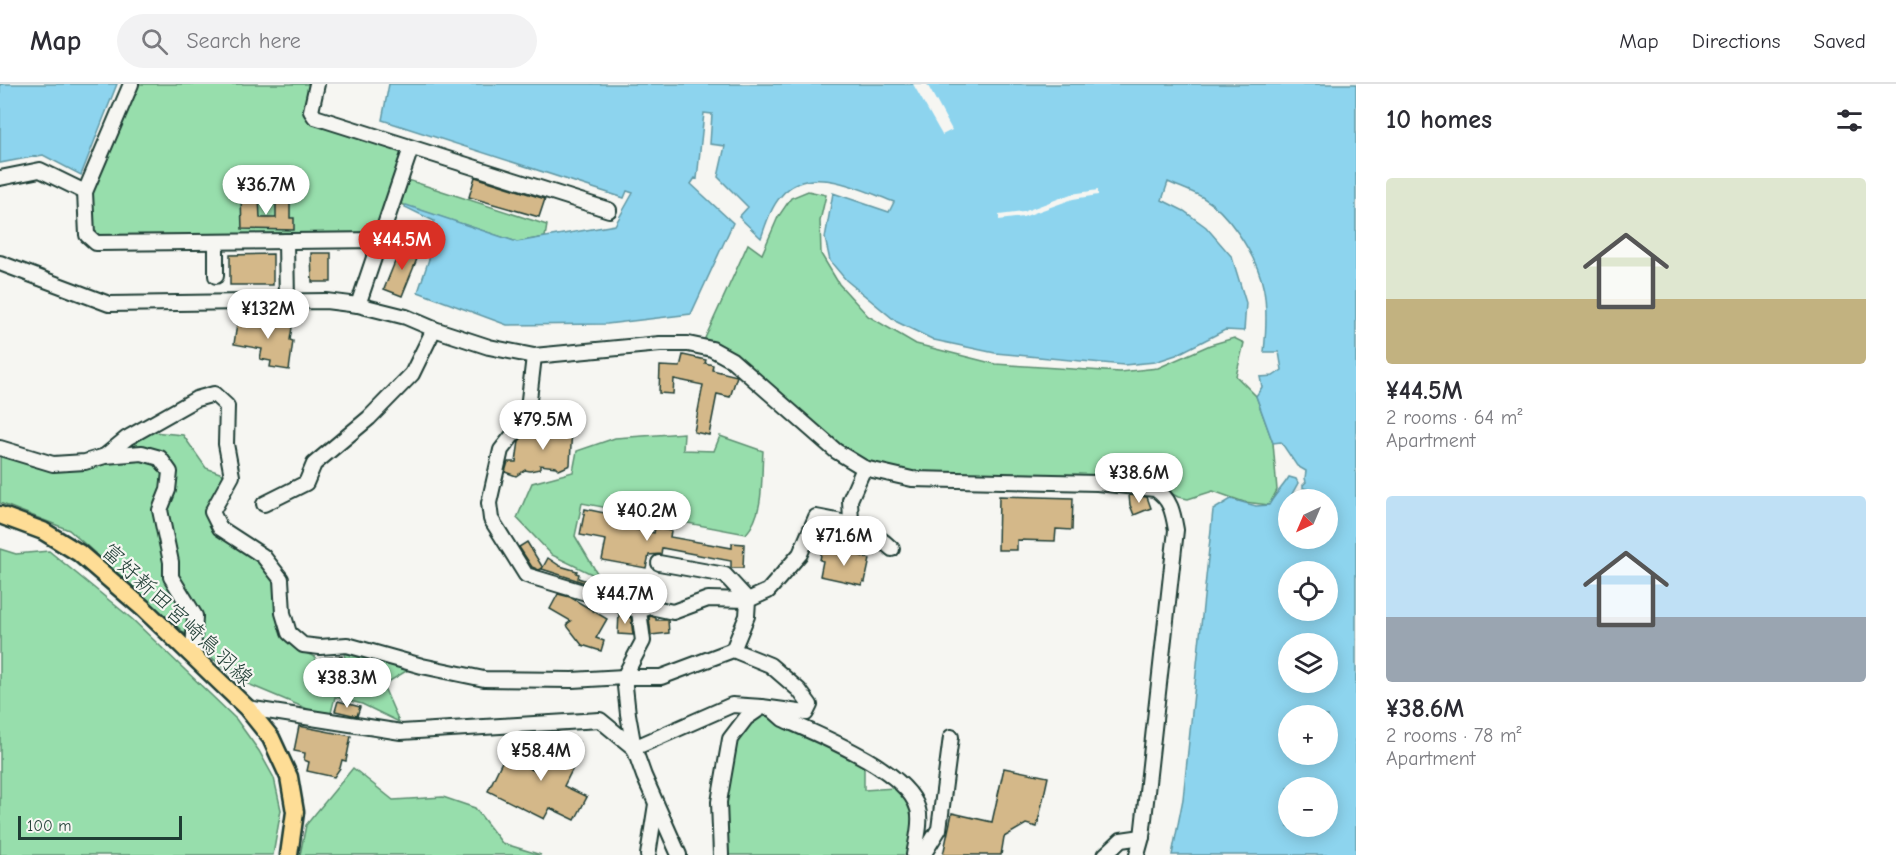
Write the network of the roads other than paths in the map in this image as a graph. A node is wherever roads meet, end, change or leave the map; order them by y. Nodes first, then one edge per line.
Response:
1 (131, 84) edge
2 (316, 84) edge
3 (411, 148) junction
4 (0, 178) edge
5 (85, 192) junction
6 (609, 210) dead end
7 (381, 240) junction
8 (216, 242) junction
9 (286, 242) junction
10 (0, 262) edge
11 (216, 276) dead end
12 (287, 301) junction
13 (358, 305) junction
14 (434, 329) junction
15 (534, 356) junction
16 (0, 448) edge
17 (105, 456) junction
18 (864, 468) junction
19 (264, 504) dead end
20 (0, 515) edge
21 (851, 523) junction
22 (892, 549) dead end
23 (658, 563) dead end
24 (748, 600) junction
25 (639, 611) junction
26 (733, 650) junction
27 (193, 656) junction
28 (624, 677) junction
29 (247, 708) junction
30 (766, 708) junction
31 (951, 737) dead end
32 (634, 748) junction
33 (656, 804) junction
34 (1142, 837) junction
35 (289, 855) edge
36 (648, 855) edge
37 (679, 855) edge
38 (721, 855) edge
39 (914, 855) edge
40 (923, 855) edge
41 (1105, 855) edge
42 (1137, 855) edge

1 - 5 street
2 - 3 street
3 - 6 street
3 - 7 street
4 - 5 street
5 - 8 street
7 - 9 street
7 - 13 street
8 - 9 street
8 - 11 street
9 - 12 street
10 - 12 street
12 - 13 street
13 - 14 street
14 - 15 street
14 - 19 street
15 - 18 street
15 - 25 street
16 - 17 street
17 - 27 street
17 - 28 street
18 - 21 street
18 - 34 street
20 - 27 main road, 富好新田宮崎鳥羽線
21 - 22 street
21 - 24 street
23 - 24 street
24 - 25 street
24 - 26 street
25 - 28 street
26 - 28 street
26 - 30 street
27 - 29 main road, 富好新田宮崎鳥羽線
28 - 32 street
29 - 32 street
29 - 35 main road, 富好新田宮崎鳥羽線
30 - 32 street
30 - 38 street
30 - 39 street
31 - 40 street
32 - 33 street
33 - 36 street
33 - 37 street
34 - 41 street
34 - 42 street

